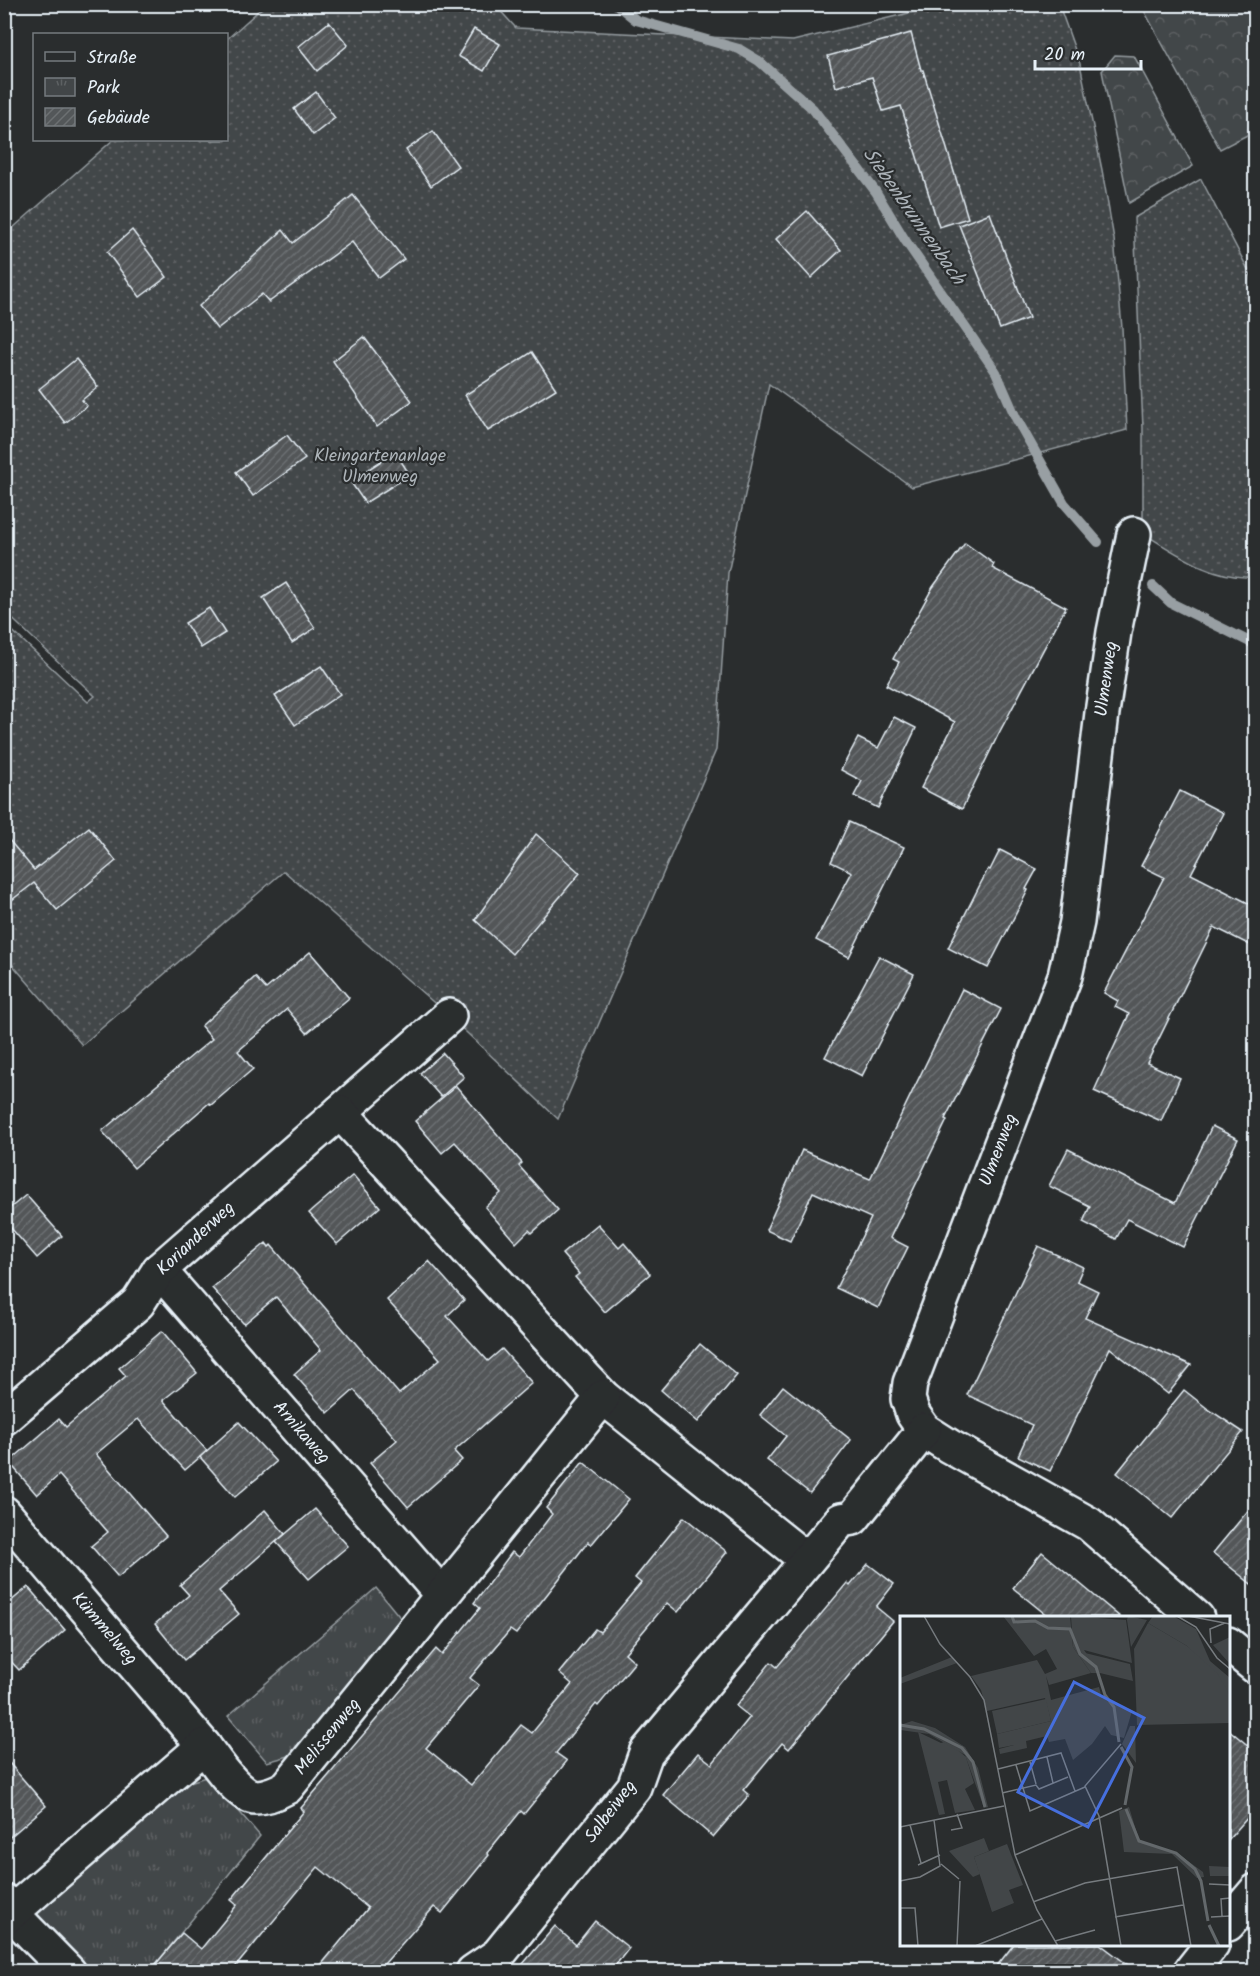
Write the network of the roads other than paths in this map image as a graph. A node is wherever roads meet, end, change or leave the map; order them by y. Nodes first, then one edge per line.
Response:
1 (1134, 534) dead end
2 (449, 1016) dead end
3 (340, 1112) junction
4 (159, 1270) junction
5 (603, 1397) junction
6 (4, 1418) edge
7 (924, 1430) junction
8 (4, 1513) edge
9 (807, 1560) junction
10 (442, 1595) junction
11 (1196, 1616) edge
12 (1230, 1646) edge
13 (1256, 1667) edge
14 (204, 1746) junction
15 (1256, 1891) edge
16 (7, 1911) edge
17 (1230, 1922) edge
18 (1210, 1946) edge
19 (69, 1971) edge
20 (474, 1971) edge
21 (1190, 1971) edge

1 - 7 street, Ulmenweg
2 - 3 street, Korianderweg
3 - 4 street, Korianderweg
3 - 5 street
4 - 6 street, Korianderweg
4 - 10 street, Arnikaweg
5 - 9 street
5 - 10 street, Melissenweg
7 - 9 street, Salbeiweg
7 - 11 street, Ulmenweg
8 - 14 street, Kümmelweg
9 - 20 street, Salbeiweg
10 - 14 street, Melissenweg
12 - 13 street
14 - 16 street
15 - 17 street
16 - 19 street
18 - 21 street

